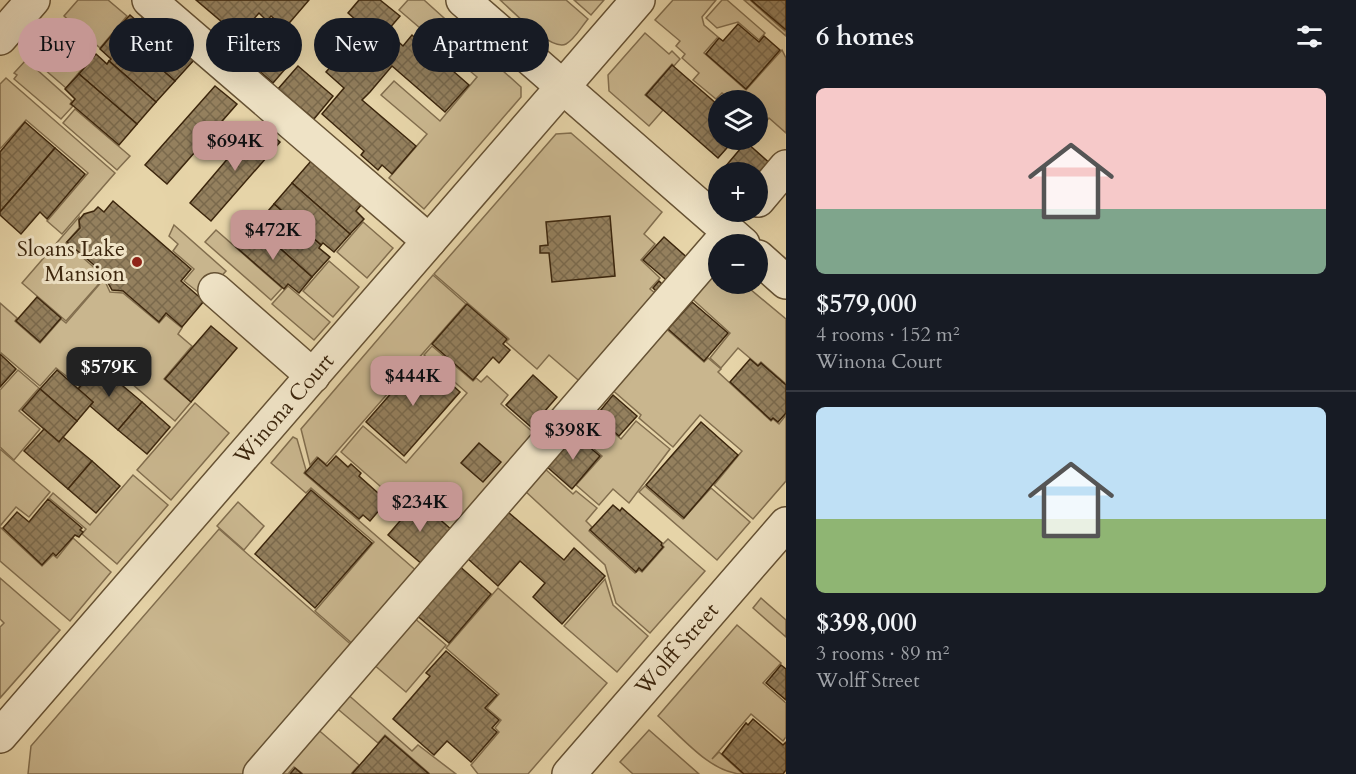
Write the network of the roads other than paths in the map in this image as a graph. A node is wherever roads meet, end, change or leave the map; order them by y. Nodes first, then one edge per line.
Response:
1 (33, 0) edge
2 (149, 0) edge
3 (463, 0) edge
4 (638, 0) edge
5 (0, 38) edge
6 (563, 87) junction
7 (786, 167) edge
8 (768, 188) edge
9 (729, 234) edge
10 (429, 241) junction
11 (708, 262) edge
12 (768, 266) edge
13 (786, 282) edge
14 (215, 290) dead end
15 (313, 376) junction
16 (786, 524) edge
17 (0, 736) edge
18 (260, 774) edge
19 (569, 774) edge

1 - 5 street
2 - 10 street
3 - 6 street
4 - 6 street, Winona Court
6 - 9 street
6 - 10 street, Winona Court
7 - 8 street
10 - 15 street, Winona Court
11 - 18 street
12 - 13 street
14 - 15 street
15 - 17 street, Winona Court
16 - 19 street, Wolff Street

